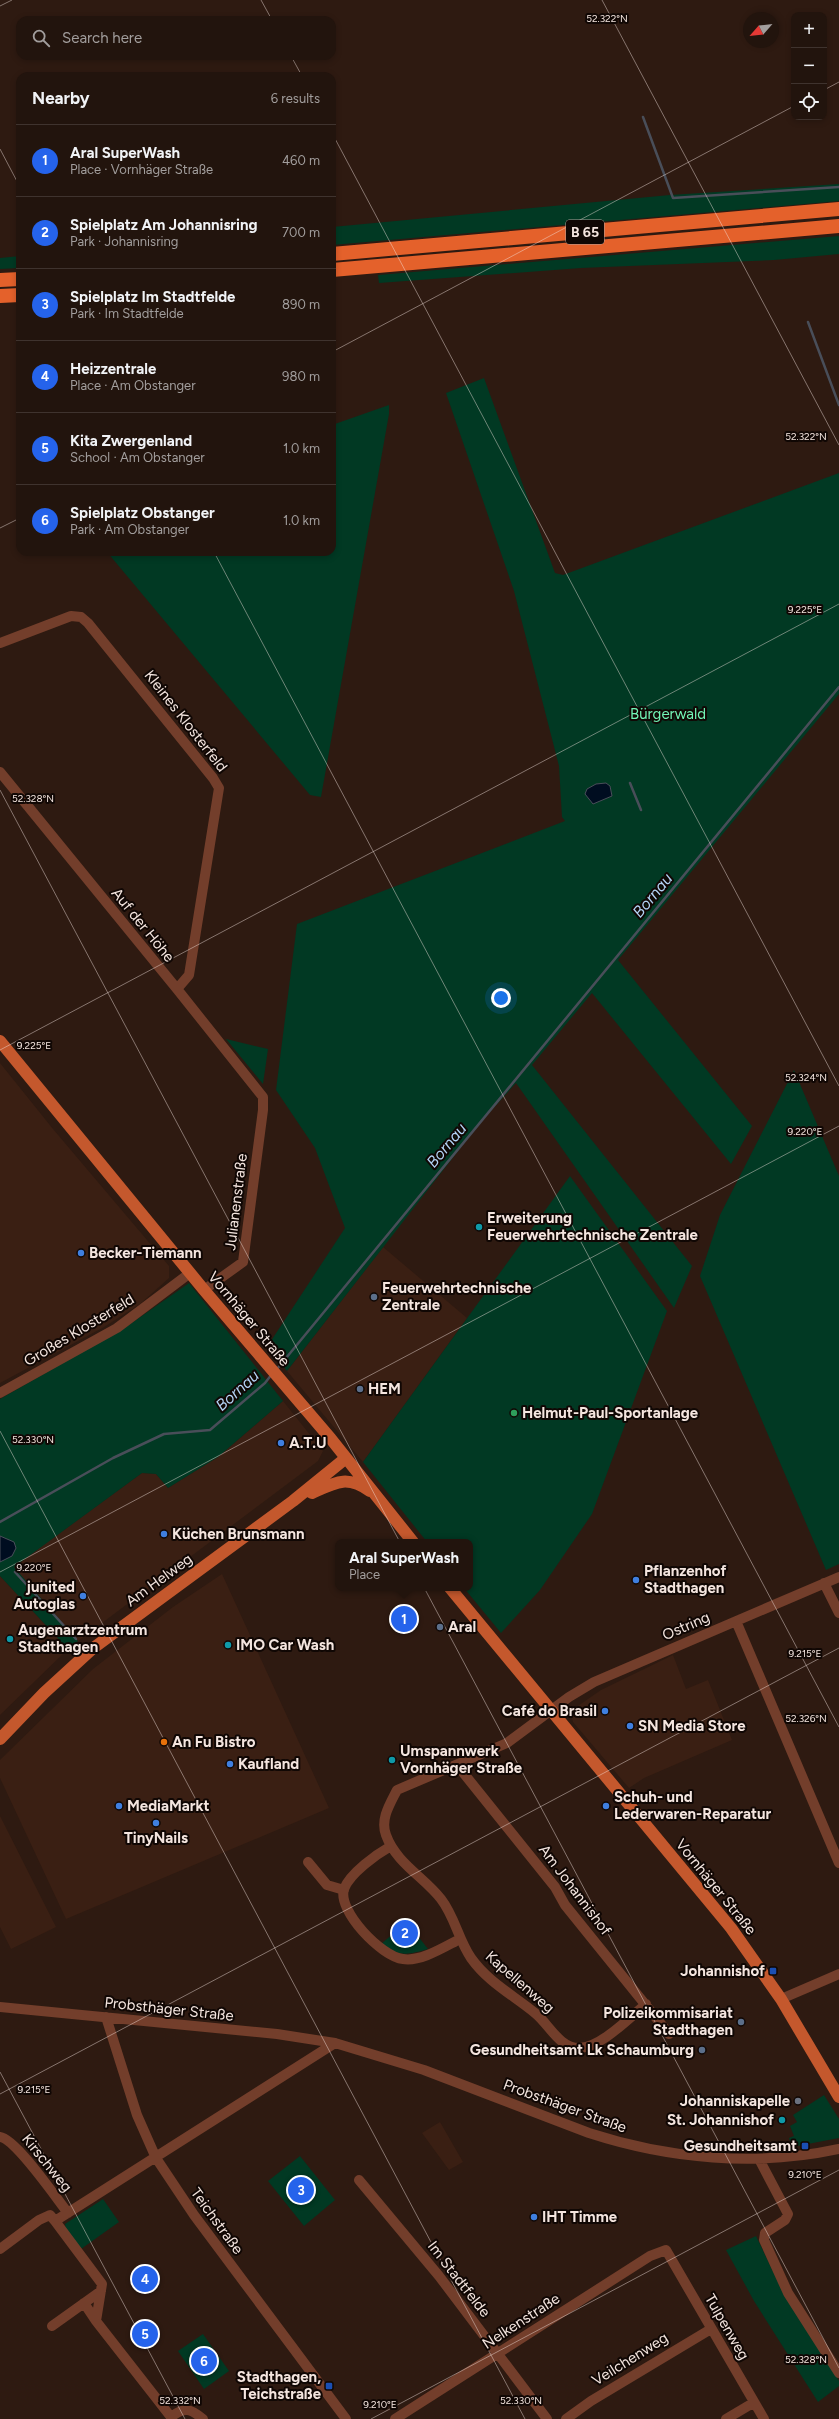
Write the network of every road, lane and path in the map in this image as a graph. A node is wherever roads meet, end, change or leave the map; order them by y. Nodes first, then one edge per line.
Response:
1 (839, 209) edge
2 (839, 226) edge
3 (336, 254) edge
4 (336, 270) edge
5 (16, 279) edge
6 (0, 280) edge
7 (16, 295) edge
8 (0, 296) edge
9 (0, 643) edge
10 (0, 772) edge
11 (177, 989) junction
12 (0, 1042) edge
13 (263, 1098) joint
14 (190, 1273) junction
15 (204, 1290) junction
16 (0, 1393) edge
17 (346, 1458) junction
18 (376, 1495) junction
19 (293, 1501) junction
20 (411, 1539) edge
21 (839, 1576) edge
22 (824, 1583) junction
23 (452, 1591) edge
24 (839, 1614) edge
25 (736, 1621) junction
26 (550, 1711) junction
27 (0, 1739) edge
28 (457, 1765) junction
29 (391, 1846) junction
30 (308, 1862) dead end
31 (839, 1863) edge
32 (344, 1890) junction
33 (460, 1939) junction
34 (839, 1974) edge
35 (781, 1999) junction
36 (646, 2004) junction
37 (0, 2007) edge
38 (106, 2017) junction
39 (670, 2034) dead end
40 (335, 2043) junction
41 (839, 2097) edge
42 (0, 2137) edge
43 (839, 2149) edge
44 (156, 2158) junction
45 (759, 2159) junction
46 (359, 2180) dead end
47 (68, 2213) junction
48 (55, 2221) junction
49 (0, 2249) edge
50 (666, 2250) joint
51 (101, 2291) junction
52 (84, 2303) junction
53 (96, 2320) junction
54 (52, 2326) dead end
55 (711, 2329) junction
56 (498, 2353) junction
57 (839, 2373) edge
58 (753, 2403) junction
59 (170, 2418) edge
60 (203, 2419) edge
61 (346, 2419) edge
62 (394, 2419) edge
63 (547, 2419) edge
64 (566, 2419) edge
65 (726, 2419) edge
66 (764, 2419) edge

1 - 3 highway, B 65
2 - 4 highway, B 65
5 - 6 highway
7 - 8 highway
9 - 11 street, Kleines Klosterfeld
10 - 11 street, Auf der Höhe
11 - 13 street, Auf der Höhe
12 - 14 main road, Vornhäger Straße
13 - 15 street, Julianenstraße
14 - 15 main road, Vornhäger Straße
14 - 16 street, Großes Klosterfeld
15 - 17 main road, Vornhäger Straße
17 - 18 main road, Vornhäger Straße
17 - 19 main road, Am Helweg
18 - 19 main road
18 - 20 main road, Vornhäger Straße
19 - 27 main road, Am Helweg
21 - 22 street, Ostring
22 - 24 street
22 - 25 street, Ostring
23 - 26 main road, Vornhäger Straße
25 - 26 street, Ostring
25 - 31 street
26 - 28 street
26 - 35 main road, Vornhäger Straße
28 - 29 street, Kapellenweg
28 - 36 street, Am Johannishof
29 - 32 street
29 - 33 street, Kapellenweg
30 - 32 street
32 - 33 street
33 - 36 street, Kapellenweg
34 - 35 street
35 - 41 main road, Vornhäger Straße
36 - 39 street, Am Johannishof
37 - 38 street, Probsthäger Straße
38 - 40 street, Probsthäger Straße
38 - 44 street, Teichstraße
40 - 44 street
40 - 45 street, Probsthäger Straße
42 - 47 street, Kirschweg
43 - 45 street, Probsthäger Straße
44 - 47 street
44 - 61 street, Teichstraße
45 - 57 street
46 - 56 street, Im Stadtfelde
47 - 48 street
48 - 49 street
48 - 51 street
50 - 55 street, Tulpenweg
50 - 56 street, Nelkenstraße
51 - 52 street
51 - 53 street
52 - 53 street
52 - 54 street
53 - 59 street
55 - 58 street, Tulpenweg
55 - 64 street, Veilchenweg
56 - 62 street, Nelkenstraße
56 - 63 street, Im Stadtfelde
58 - 65 street
58 - 66 street, Tulpenweg
59 - 60 street

